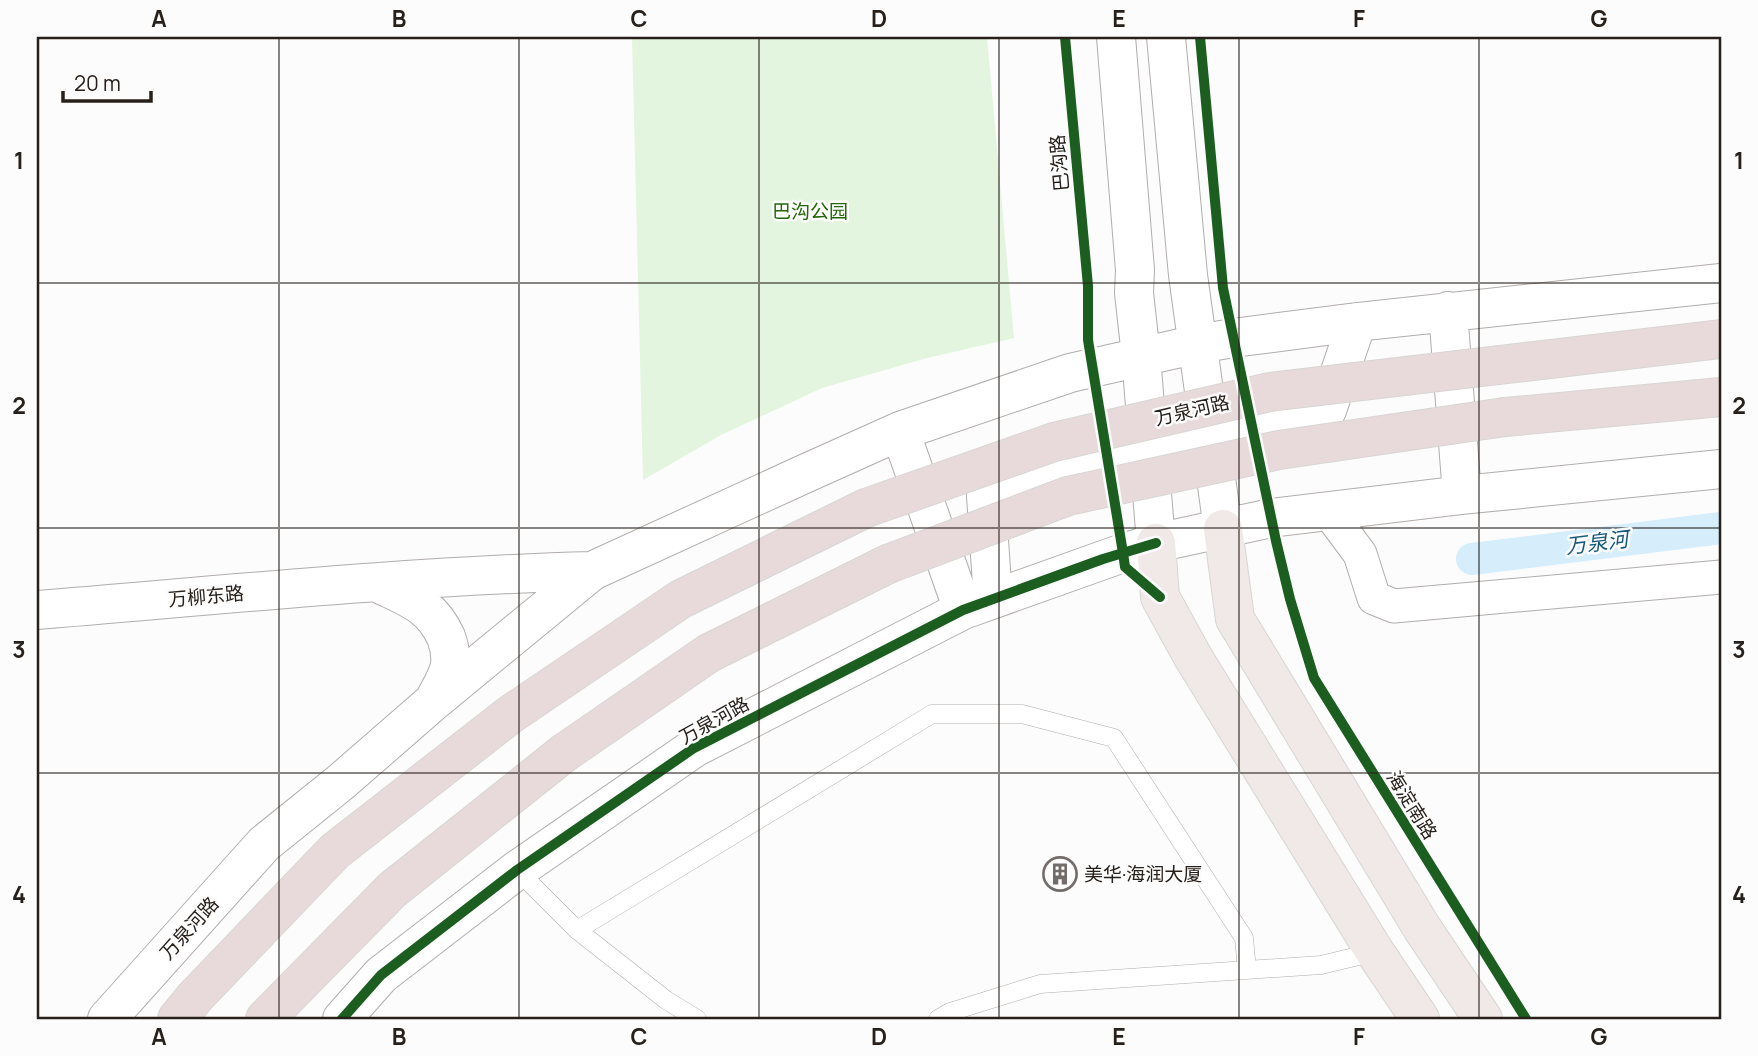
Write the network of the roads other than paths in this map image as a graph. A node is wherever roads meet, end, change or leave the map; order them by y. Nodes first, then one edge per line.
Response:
1 (1116, 37) edge
2 (1166, 37) edge
3 (1721, 283) edge
4 (1448, 311) junction
5 (1357, 322) junction
6 (1721, 339) edge
7 (1198, 344) junction
8 (1141, 356) junction
9 (1721, 397) edge
10 (1209, 430) junction
11 (900, 431) junction
12 (1148, 445) junction
13 (1721, 469) edge
14 (1462, 495) junction
15 (1328, 511) junction
16 (1223, 529) junction
17 (1156, 543) junction
18 (592, 571) junction
19 (1721, 577) edge
20 (376, 582) junction
21 (978, 605) junction
22 (37, 610) edge
23 (434, 701) junction
24 (517, 870) junction
25 (577, 930) junction
26 (1375, 952) junction
27 (1247, 970) junction
28 (107, 1019) edge
29 (177, 1019) edge
30 (265, 1019) edge
31 (342, 1019) edge
32 (697, 1019) edge
33 (938, 1019) edge
34 (1420, 1019) edge
35 (1483, 1019) edge

1 - 8 street
2 - 7 street
3 - 4 street
4 - 5 street
4 - 14 street
5 - 7 street
5 - 10 street
6 - 29 highway, 万泉河路, bridge
7 - 8 street, 万泉河路
7 - 10 street
8 - 11 street, 万泉河路
8 - 12 street
9 - 30 highway, bridge
10 - 12 street
10 - 16 street
11 - 18 street, 万泉河路
11 - 21 street
12 - 17 street
12 - 21 street
13 - 14 street
14 - 15 street
15 - 16 street
15 - 19 street
16 - 17 street, 万泉河路
16 - 35 main road
17 - 21 street, 万泉河路
17 - 26 main road
18 - 20 street, 万柳东路
18 - 23 street, 万泉河路
20 - 22 street, 万柳东路
20 - 23 street
21 - 24 street, 万泉河路
23 - 28 street, 万泉河路
24 - 25 lane
24 - 31 street, 万泉河路
25 - 27 lane
25 - 32 lane
26 - 27 lane
26 - 34 main road
27 - 33 lane

